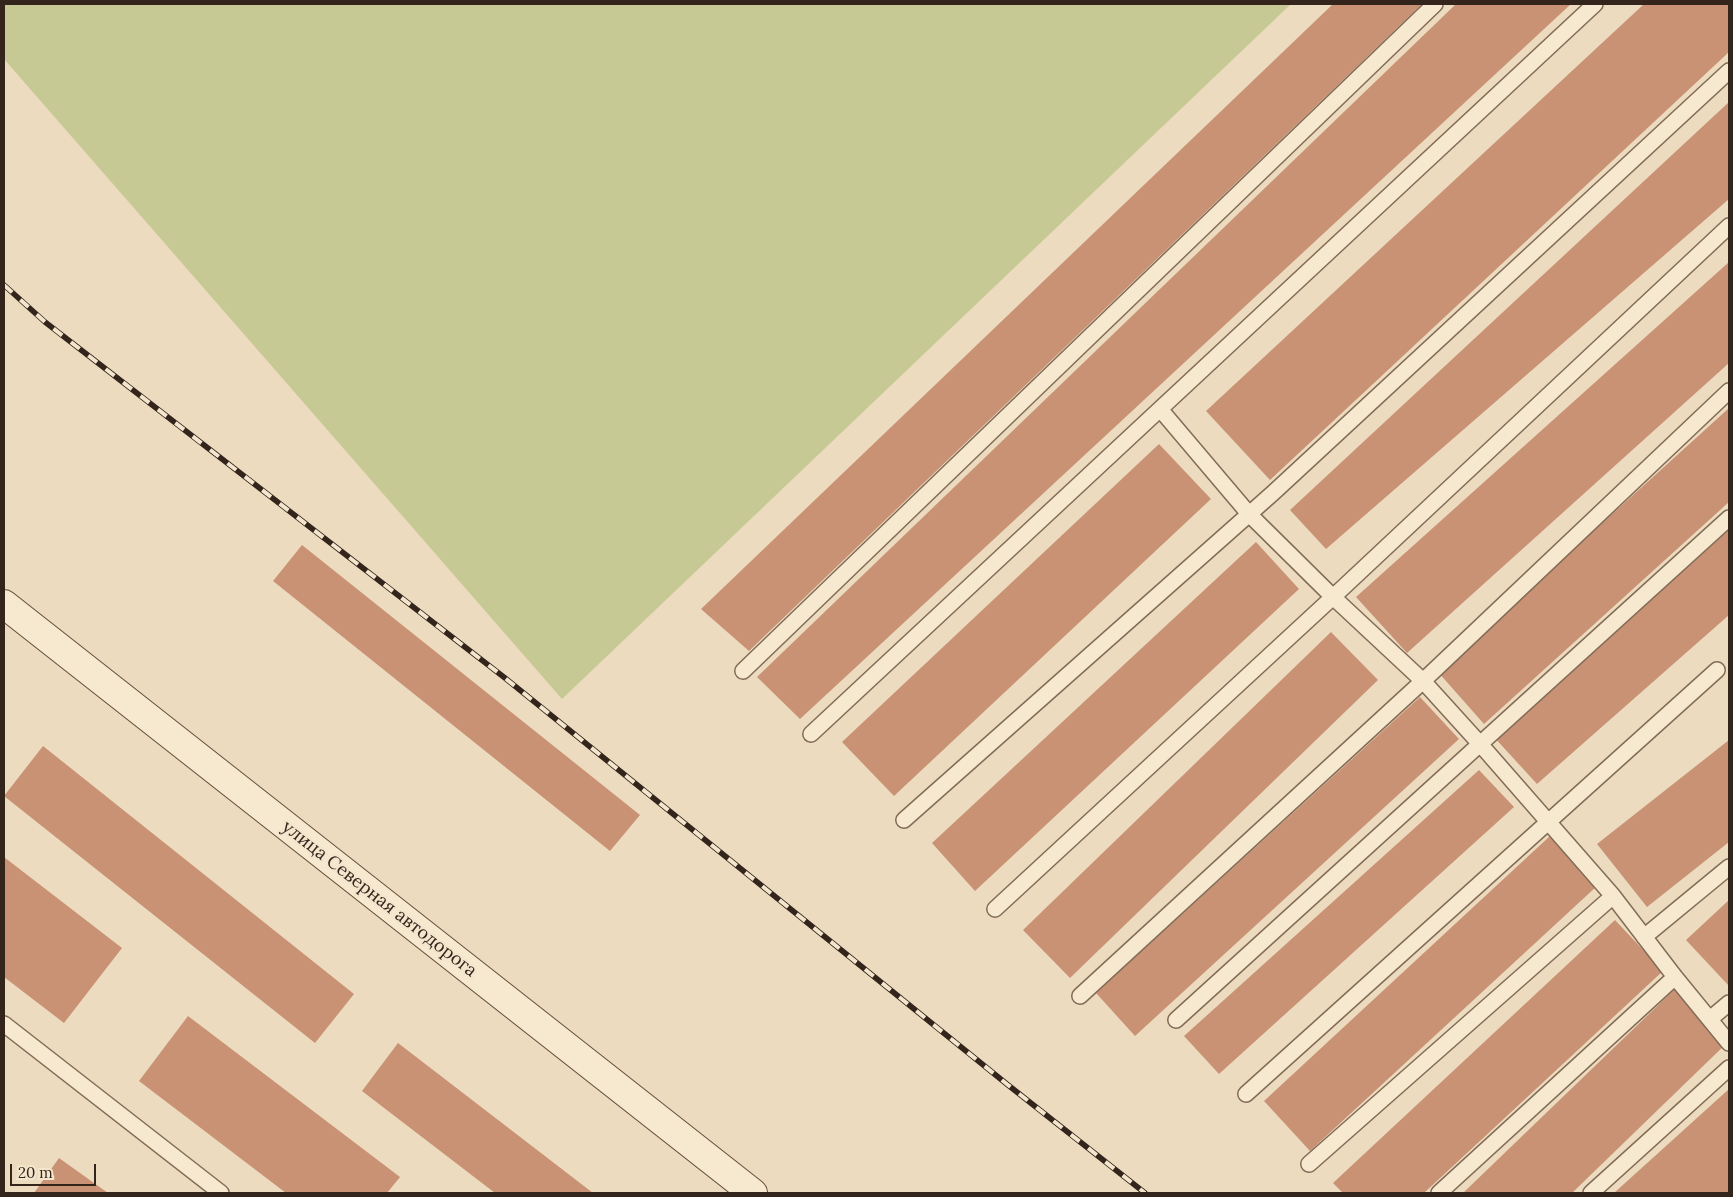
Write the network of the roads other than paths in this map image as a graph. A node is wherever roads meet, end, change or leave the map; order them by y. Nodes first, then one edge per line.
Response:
1 (1435, 4) edge
2 (1595, 4) edge
3 (1729, 71) edge
4 (1729, 226) edge
5 (1729, 391) edge
6 (1160, 409) junction
7 (1248, 514) junction
8 (1729, 518) edge
9 (1333, 597) junction
10 (4, 604) edge
11 (1716, 670) dead end
12 (743, 672) dead end
13 (1423, 681) junction
14 (811, 734) dead end
15 (1480, 745) junction
16 (904, 820) dead end
17 (1548, 822) junction
18 (1729, 867) edge
19 (1613, 896) junction
20 (995, 909) dead end
21 (1644, 937) junction
22 (1674, 977) junction
23 (1080, 996) dead end
24 (1729, 1003) edge
25 (1176, 1020) dead end
26 (1710, 1020) junction
27 (4, 1024) edge
28 (1729, 1043) edge
29 (1729, 1068) edge
30 (1246, 1094) dead end
31 (1309, 1164) dead end
32 (221, 1193) edge
33 (754, 1193) edge
34 (1438, 1193) edge
35 (1592, 1193) edge

1 - 12 lane
2 - 6 lane
3 - 7 lane
4 - 9 lane
5 - 13 lane
6 - 7 lane
6 - 14 lane
7 - 9 lane
7 - 16 lane
8 - 15 lane
9 - 13 lane
9 - 20 lane
10 - 33 main road, улица Северная автодорога
11 - 17 lane
13 - 15 lane
13 - 23 lane
15 - 17 lane
15 - 25 lane
17 - 19 lane
17 - 30 lane
18 - 21 lane
19 - 21 lane
19 - 31 lane
21 - 22 lane
22 - 26 lane
22 - 34 lane
24 - 26 lane
26 - 28 lane
27 - 32 lane
29 - 35 lane

